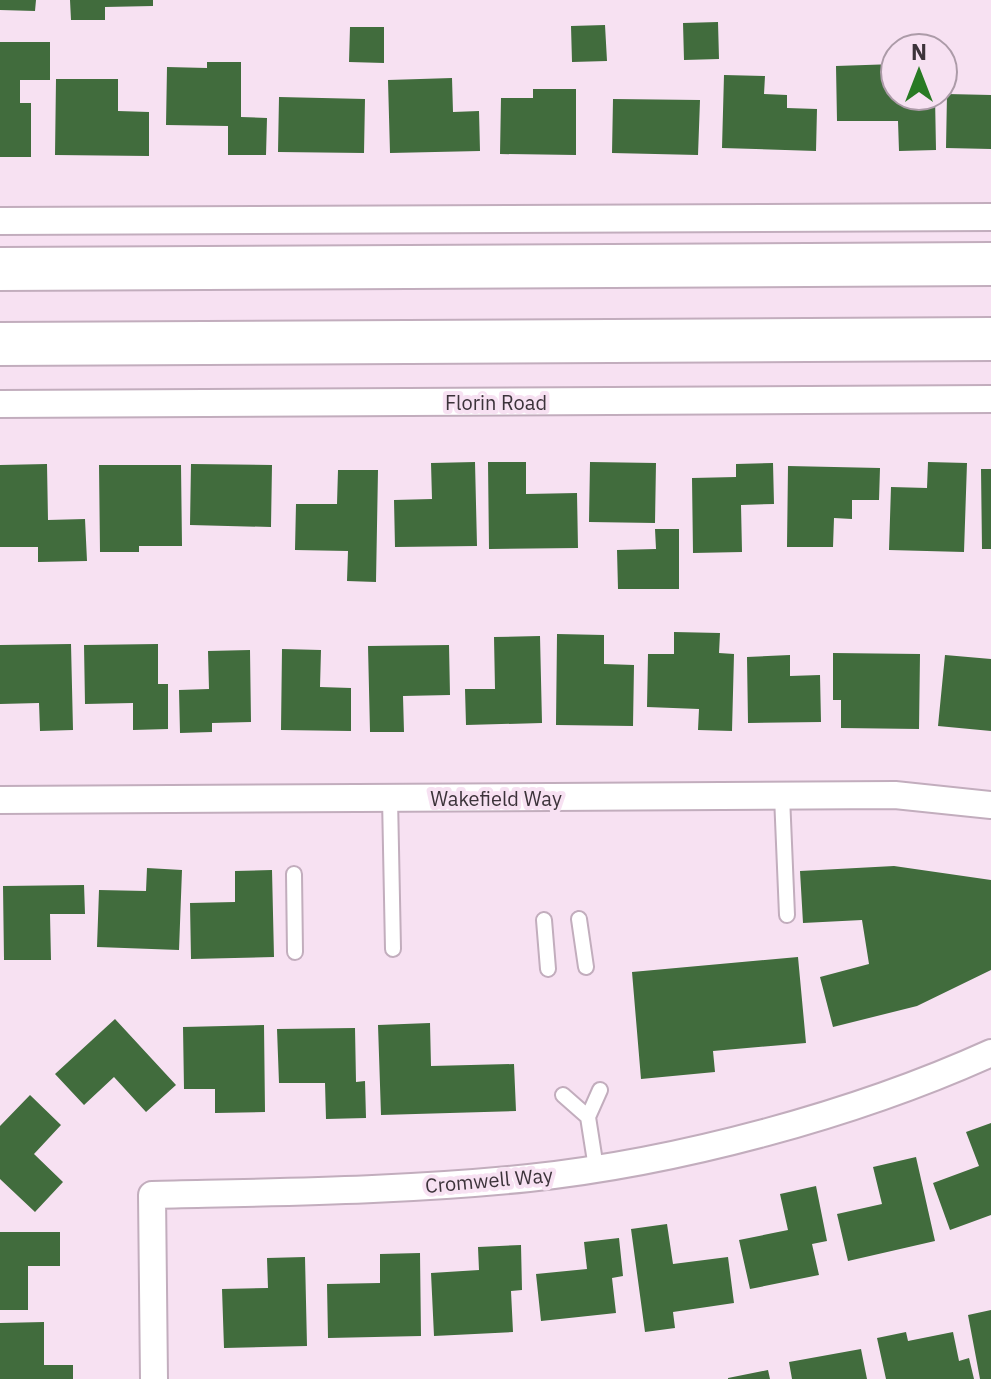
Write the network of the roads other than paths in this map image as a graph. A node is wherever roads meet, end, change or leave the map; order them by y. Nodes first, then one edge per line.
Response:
1 (991, 217) edge
2 (0, 221) edge
3 (991, 264) edge
4 (0, 269) edge
5 (991, 339) edge
6 (0, 344) edge
7 (991, 399) edge
8 (0, 404) edge
9 (782, 796) junction
10 (390, 798) junction
11 (0, 800) edge
12 (991, 805) edge
13 (294, 874) dead end
14 (787, 915) dead end
15 (579, 919) dead end
16 (544, 920) dead end
17 (393, 949) dead end
18 (295, 952) dead end
19 (586, 967) dead end
20 (548, 969) dead end
21 (991, 1053) edge
22 (600, 1090) dead end
23 (563, 1095) dead end
24 (588, 1117) junction
25 (596, 1168) junction
26 (154, 1379) edge

1 - 2 street
3 - 4 main road
5 - 6 main road
7 - 8 street, Florin Road
9 - 10 street, Wakefield Way
9 - 12 street, Wakefield Way
9 - 14 lane
10 - 11 street, Wakefield Way
10 - 17 lane
13 - 18 lane
15 - 19 lane
16 - 20 lane
21 - 25 street, Cromwell Way
22 - 24 lane
23 - 24 lane
24 - 25 lane
25 - 26 street, Cromwell Way

